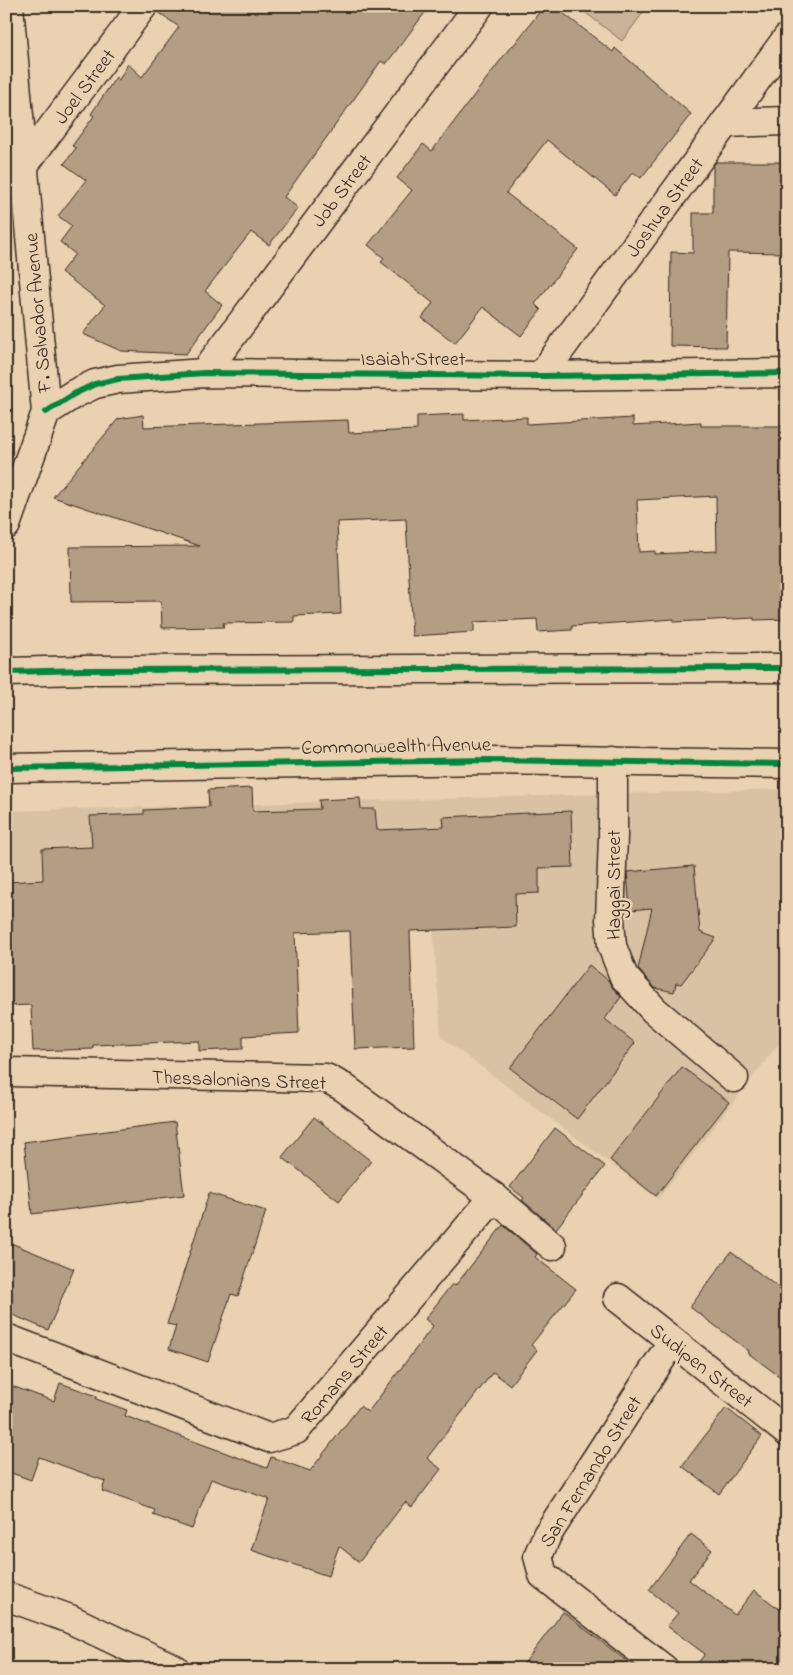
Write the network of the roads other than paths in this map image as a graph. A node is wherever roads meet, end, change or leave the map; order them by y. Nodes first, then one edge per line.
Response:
1 (9, 6) edge
2 (143, 6) edge
3 (479, 6) edge
4 (787, 38) edge
5 (787, 121) edge
6 (725, 123) junction
7 (24, 165) junction
8 (204, 373) junction
9 (787, 373) edge
10 (541, 376) junction
11 (46, 412) junction
12 (6, 524) edge
13 (787, 668) edge
14 (6, 672) edge
15 (613, 761) junction
16 (787, 764) edge
17 (6, 768) edge
18 (6, 1072) edge
19 (734, 1078) dead end
20 (494, 1197) junction
21 (552, 1246) dead end
22 (618, 1298) dead end
23 (6, 1338) edge
24 (672, 1342) junction
25 (787, 1432) edge
26 (6, 1596) edge
27 (175, 1669) edge
28 (664, 1669) edge

1 - 7 street, F. Salvador Avenue
2 - 7 street, Joel Street
3 - 8 street, Job Street
4 - 6 street, Joshua Street
5 - 6 street
6 - 10 street, Joshua Street
7 - 11 street, F. Salvador Avenue
8 - 10 street, Isaiah Street
8 - 11 street, Isaiah Street
9 - 10 street, Isaiah Street
11 - 12 street
13 - 14 street
15 - 16 street, Commonwealth Avenue
15 - 17 street, Commonwealth Avenue
15 - 19 street, Haggai Street
18 - 20 street, Thessalonians Street
20 - 21 street
20 - 23 street, Romans Street
22 - 24 street, Sudipen Street
24 - 25 street, Sudipen Street
24 - 28 street, San Fernando Street
26 - 27 street

